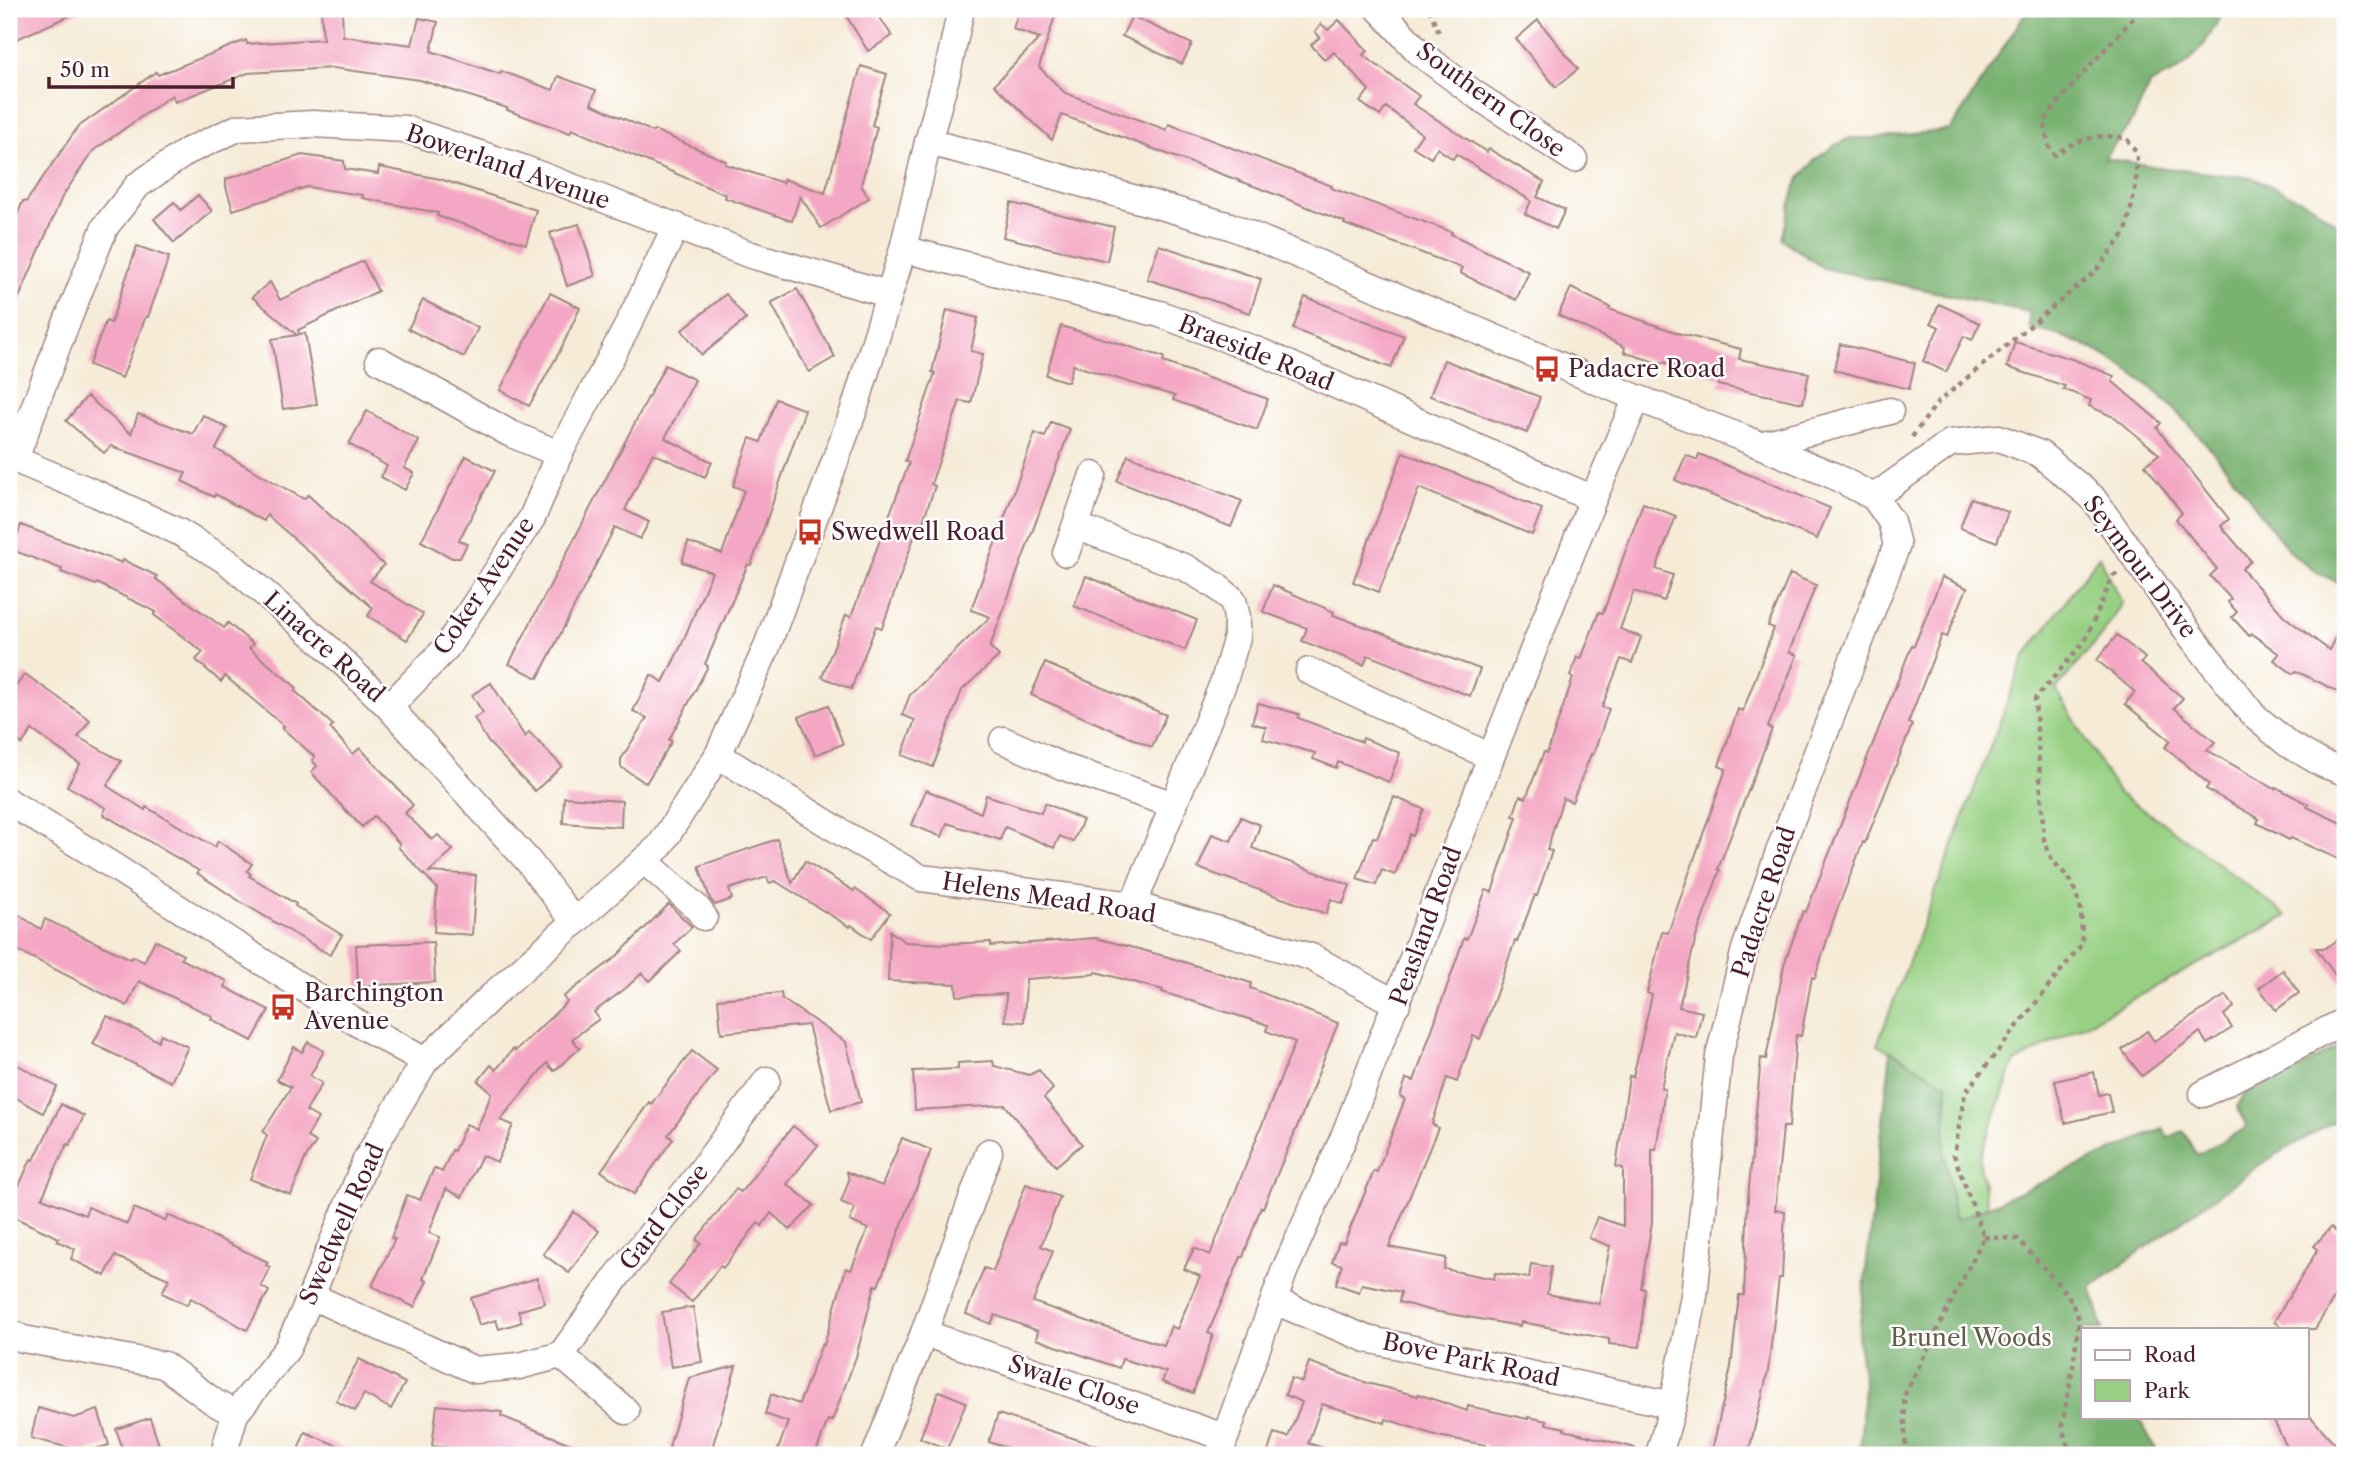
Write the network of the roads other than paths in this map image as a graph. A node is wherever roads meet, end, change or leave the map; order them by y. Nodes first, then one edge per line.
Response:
1 (961, 9) edge
2 (1379, 9) edge
3 (928, 142) junction
4 (1574, 159) dead end
5 (676, 226) junction
6 (904, 249) junction
7 (888, 295) junction
8 (379, 360) dead end
9 (1637, 398) junction
10 (1890, 411) dead end
11 (1760, 445) junction
12 (559, 454) junction
13 (12, 458) edge
14 (1093, 475) dead end
15 (1874, 497) junction
16 (1593, 499) junction
17 (1076, 526) junction
18 (1066, 553) dead end
19 (1309, 671) dead end
20 (389, 707) junction
21 (1003, 740) dead end
22 (718, 755) junction
23 (1490, 757) junction
24 (2345, 772) edge
25 (9, 802) edge
26 (1174, 805) junction
27 (644, 859) junction
28 (1133, 905) junction
29 (704, 918) dead end
30 (574, 921) junction
31 (1397, 1004) junction
32 (2345, 1021) edge
33 (425, 1061) junction
34 (767, 1080) dead end
35 (2215, 1097) dead end
36 (989, 1152) dead end
37 (311, 1296) junction
38 (1274, 1301) junction
39 (9, 1332) edge
40 (924, 1333) junction
41 (561, 1355) junction
42 (1673, 1405) junction
43 (626, 1411) dead end
44 (235, 1414) junction
45 (1222, 1446) edge
46 (226, 1455) edge
47 (875, 1455) edge
48 (1659, 1455) edge

1 - 3 street, Swedwell Road
2 - 4 street, Southern Close
3 - 6 street, Swedwell Road
3 - 9 street
5 - 7 street, Bowerland Avenue
5 - 12 street, Coker Avenue
5 - 13 street, Bowerland Avenue
6 - 7 street, Swedwell Road
6 - 16 street, Braeside Road
7 - 22 street, Swedwell Road
8 - 12 street
9 - 11 street
9 - 16 street, Peasland Road
10 - 11 street
11 - 15 street
12 - 20 street, Coker Avenue
13 - 20 street, Linacre Road
14 - 17 street
15 - 24 street, Seymour Drive
15 - 42 street, Padacre Road
16 - 23 street, Peasland Road
17 - 18 street
17 - 26 street
19 - 23 street
20 - 30 street, Linacre Road
21 - 26 street
22 - 27 street, Swedwell Road
22 - 28 street, Helens Mead Road
23 - 31 street, Peasland Road
25 - 33 street
26 - 28 street
27 - 29 street
27 - 30 street, Swedwell Road
28 - 31 street, Helens Mead Road
30 - 33 street, Swedwell Road
31 - 38 street, Peasland Road
32 - 35 street
33 - 37 street, Swedwell Road
34 - 41 street, Gard Close
36 - 40 street
37 - 41 street
37 - 44 street, Swedwell Road
38 - 42 street, Bove Park Road
38 - 45 street, Peasland Road
39 - 44 street
40 - 45 street, Swale Close
40 - 47 street
41 - 43 street
42 - 48 street, Padacre Road
44 - 46 street, Swedwell Road

